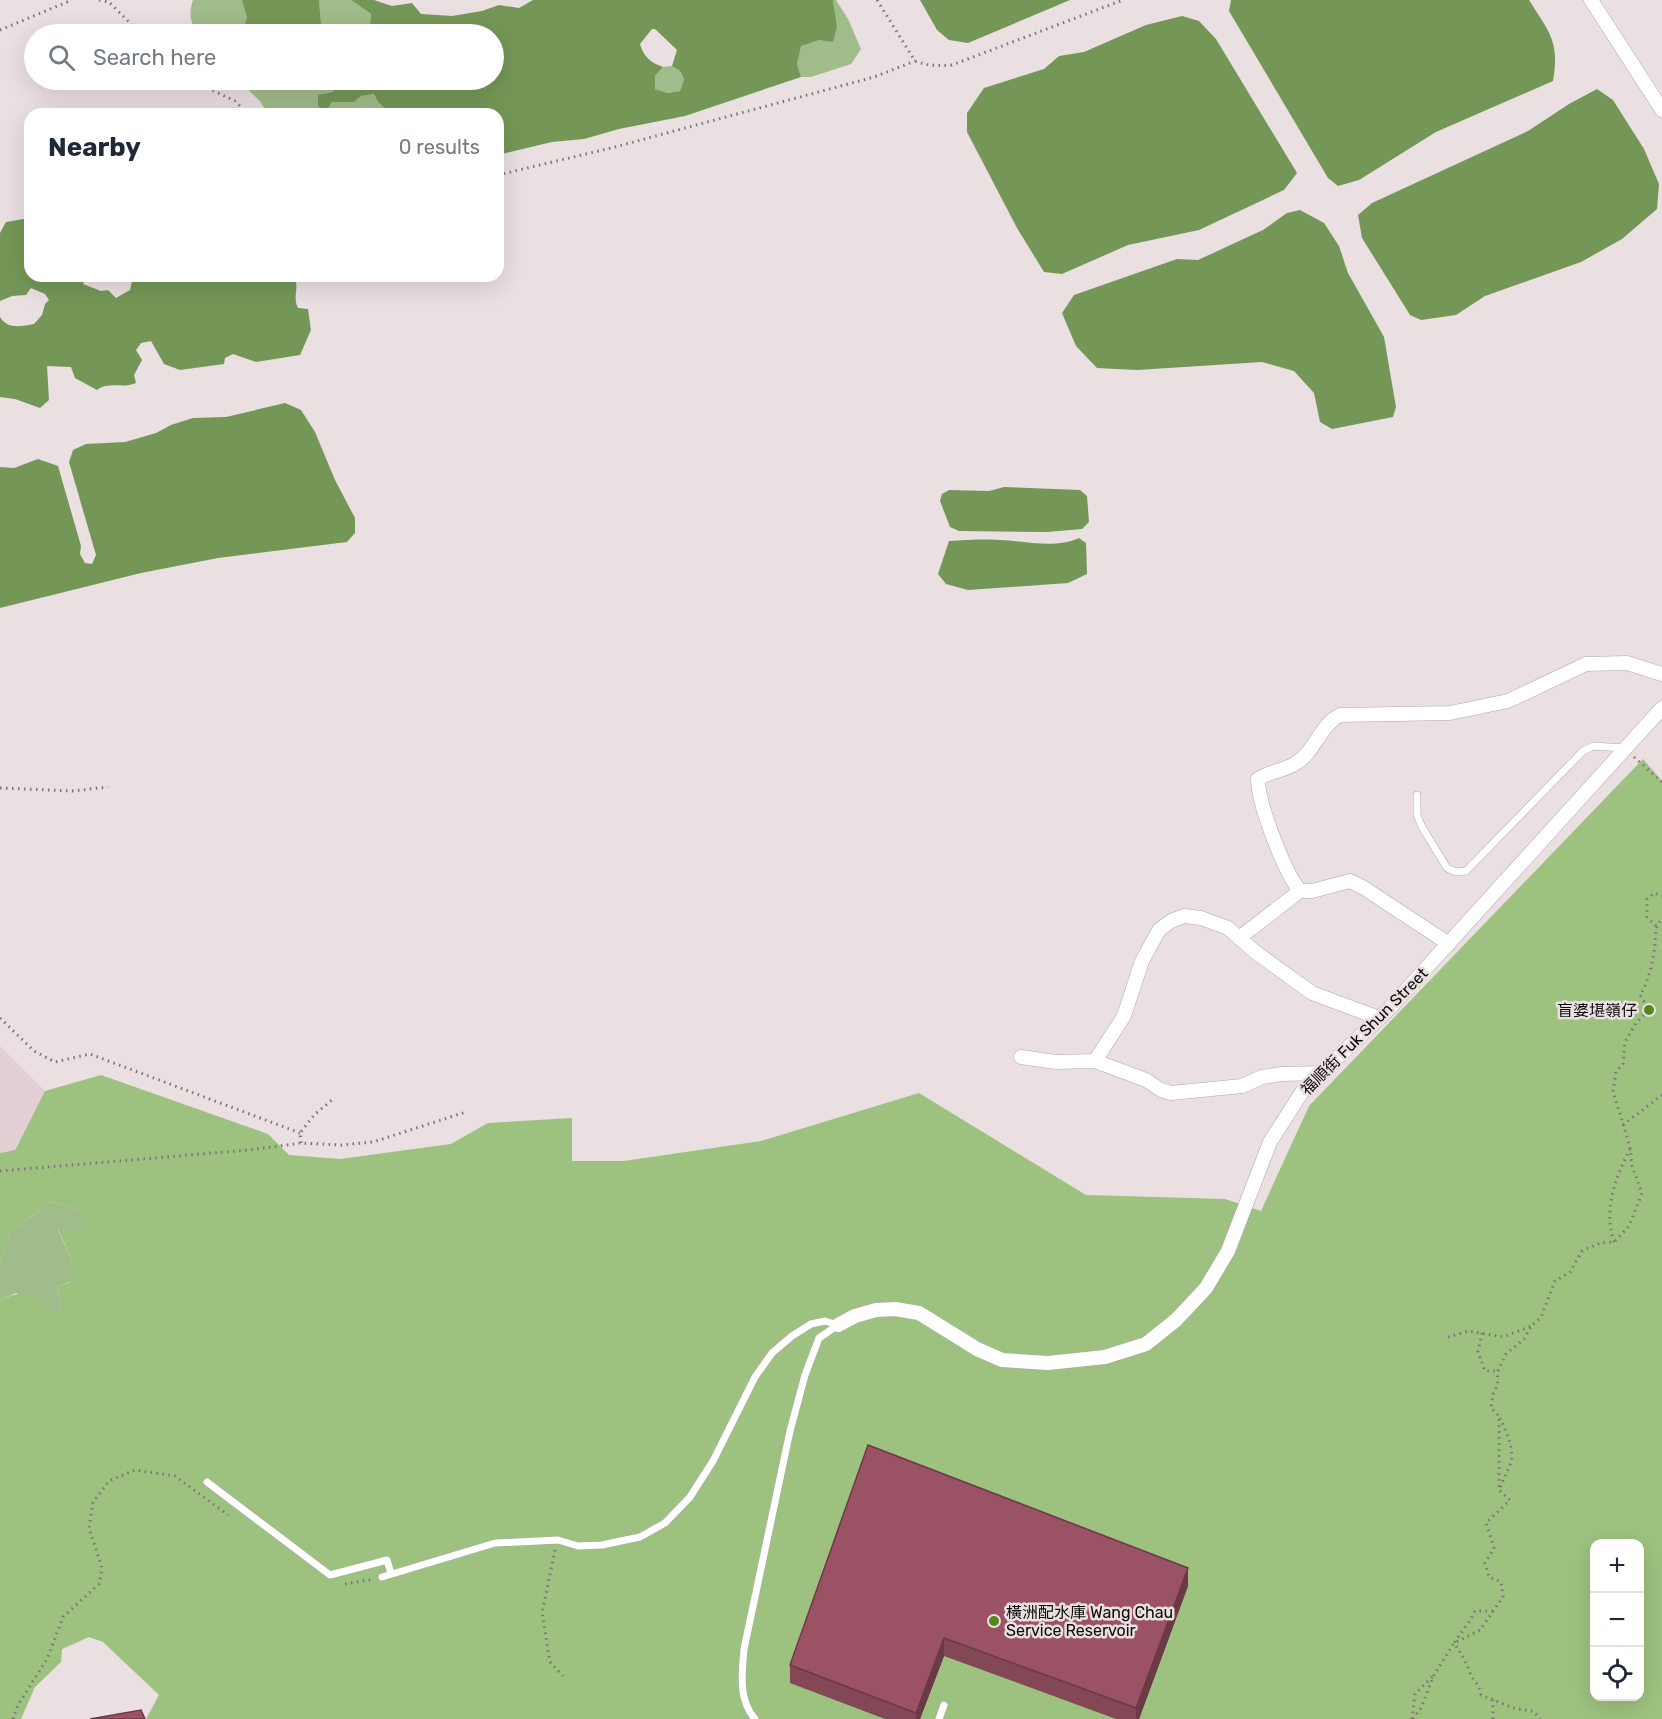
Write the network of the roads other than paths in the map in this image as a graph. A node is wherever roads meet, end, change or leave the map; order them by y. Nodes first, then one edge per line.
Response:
1 (1591, 0) edge
2 (1662, 110) edge
3 (1662, 674) edge
4 (1662, 708) edge
5 (1624, 748) junction
6 (1417, 795) dead end
7 (1300, 891) junction
8 (1239, 938) junction
9 (1449, 944) junction
10 (1379, 1018) junction
11 (1022, 1057) dead end
12 (1095, 1061) junction
13 (1322, 1073) junction
14 (838, 1325) junction
15 (207, 1482) dead end
16 (390, 1570) dead end
17 (382, 1577) road end
18 (944, 1705) dead end
19 (755, 1719) edge
20 (939, 1719) edge

1 - 2 street
3 - 7 street
4 - 5 street, 福順街 Fuk Shun Street
5 - 6 lane
5 - 9 street, 福順街 Fuk Shun Street
7 - 8 street
7 - 9 street
8 - 10 street
8 - 12 street
9 - 10 street, 福順街 Fuk Shun Street
10 - 13 street, 福順街 Fuk Shun Street
11 - 12 street
12 - 13 street
13 - 14 street, 福順街 Fuk Shun Street
14 - 17 lane
14 - 19 lane, 福順街 Fuk Shun Street
15 - 16 lane
18 - 20 lane

